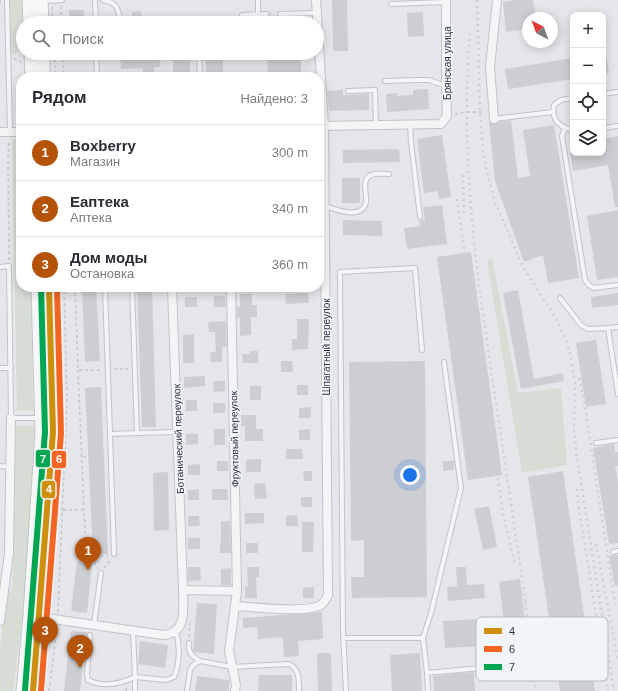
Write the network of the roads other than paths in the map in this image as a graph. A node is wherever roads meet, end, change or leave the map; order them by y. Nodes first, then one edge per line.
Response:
1 (7, 0) edge
2 (41, 0) edge
3 (61, 0) edge
4 (95, 0) edge
5 (103, 0) edge
6 (258, 0) edge
7 (316, 0) edge
8 (497, 0) edge
9 (446, 1) edge
10 (391, 4) dead end
11 (317, 13) junction
12 (258, 14) junction
13 (267, 14) dead end
14 (280, 14) dead end
15 (33, 16) edge
16 (42, 16) edge
17 (96, 16) edge
18 (119, 16) edge
19 (242, 16) edge
20 (317, 16) edge
21 (31, 60) edge
22 (43, 60) edge
23 (96, 60) edge
24 (199, 60) edge
25 (319, 60) edge
26 (32, 72) edge
27 (43, 72) edge
28 (97, 72) edge
29 (200, 72) edge
30 (320, 72) edge
31 (385, 81) dead end
32 (446, 86) junction
33 (348, 91) dead end
34 (618, 92) edge
35 (606, 94) edge
36 (570, 99) edge
37 (553, 112) junction
38 (494, 116) joint
39 (410, 124) junction
40 (376, 125) junction
41 (324, 126) edge
42 (618, 126) edge
43 (566, 128) junction
44 (606, 128) edge
45 (570, 129) edge
46 (0, 132) edge
47 (10, 132) junction
48 (16, 132) edge
49 (389, 174) dead end
50 (324, 179) edge
51 (325, 206) junction
52 (420, 217) dead end
53 (0, 267) edge
54 (618, 285) edge
55 (38, 292) edge
56 (49, 292) edge
57 (105, 292) edge
58 (132, 292) edge
59 (172, 292) edge
60 (232, 292) edge
61 (560, 298) dead end
62 (618, 327) edge
63 (608, 328) junction
64 (422, 350) dead end
65 (444, 362) dead end
66 (0, 368) edge
67 (11, 368) junction
68 (618, 394) edge
69 (11, 418) junction
70 (42, 418) junction
71 (177, 432) junction
72 (136, 433) junction
73 (110, 434) junction
74 (618, 440) edge
75 (596, 443) dead end
76 (0, 466) edge
77 (11, 467) junction
78 (114, 554) dead end
79 (101, 573) road end
80 (2, 581) edge
81 (183, 590) junction
82 (237, 591) junction
83 (235, 606) junction
84 (40, 617) junction
85 (0, 621) edge
86 (94, 625) junction
87 (133, 631) junction
88 (176, 631) junction
89 (90, 636) dead end
90 (343, 638) junction
91 (423, 638) junction
92 (189, 643) dead end
93 (200, 661) junction
94 (232, 667) junction
95 (476, 668) edge
96 (428, 673) junction
97 (135, 677) junction
98 (23, 691) edge
99 (33, 691) edge
100 (135, 691) edge
101 (187, 691) edge
102 (235, 691) edge
103 (299, 691) edge
104 (346, 691) edge
105 (428, 691) edge

1 - 47 lane
2 - 3 lane
2 - 15 main road
2 - 16 main road
4 - 17 lane
5 - 18 lane
6 - 12 lane
7 - 11 street, Шпагатный переулок
8 - 38 street
9 - 10 lane
9 - 32 street, Брянская улица
11 - 14 lane
11 - 20 street, Шпагатный переулок
12 - 13 lane
12 - 19 lane
21 - 26 main road
22 - 27 main road
23 - 28 lane
24 - 29 lane
25 - 30 street, Шпагатный переулок
31 - 32 lane
32 - 39 street, Брянская улица
33 - 40 lane
34 - 35 lane
36 - 37 lane
37 - 38 lane
37 - 43 lane
39 - 40 street
39 - 52 lane
40 - 41 street
42 - 44 lane
43 - 45 lane
43 - 54 lane
46 - 47 street
47 - 48 street
49 - 51 lane
50 - 51 street, Шпагатный переулок
51 - 83 street, Шпагатный переулок
53 - 67 lane
55 - 70 main road
56 - 84 main road
57 - 73 lane
58 - 72 lane
59 - 71 street, Ботанический переулок
60 - 82 street, Фруктовый переулок
61 - 63 lane
62 - 63 lane
63 - 68 lane
64 - 90 lane
65 - 91 lane
66 - 67 lane
67 - 69 lane
69 - 70 lane
69 - 77 street
70 - 98 main road
71 - 72 lane
71 - 81 street, Ботанический переулок
72 - 73 lane
73 - 78 lane
74 - 75 lane
76 - 77 lane
77 - 80 street
79 - 86 lane
80 - 85 street
81 - 82 street
81 - 88 street, Ботанический переулок
82 - 83 street, Фруктовый переулок
83 - 94 street, Фруктовый переулок
84 - 86 street
84 - 99 main road
86 - 87 street
87 - 88 street
87 - 97 lane
88 - 97 lane
89 - 97 lane
90 - 91 lane
90 - 104 lane
91 - 96 lane
92 - 93 lane
93 - 94 lane
93 - 101 lane
94 - 102 street, Фруктовый переулок
94 - 103 lane
95 - 96 lane
96 - 105 lane
97 - 100 lane

